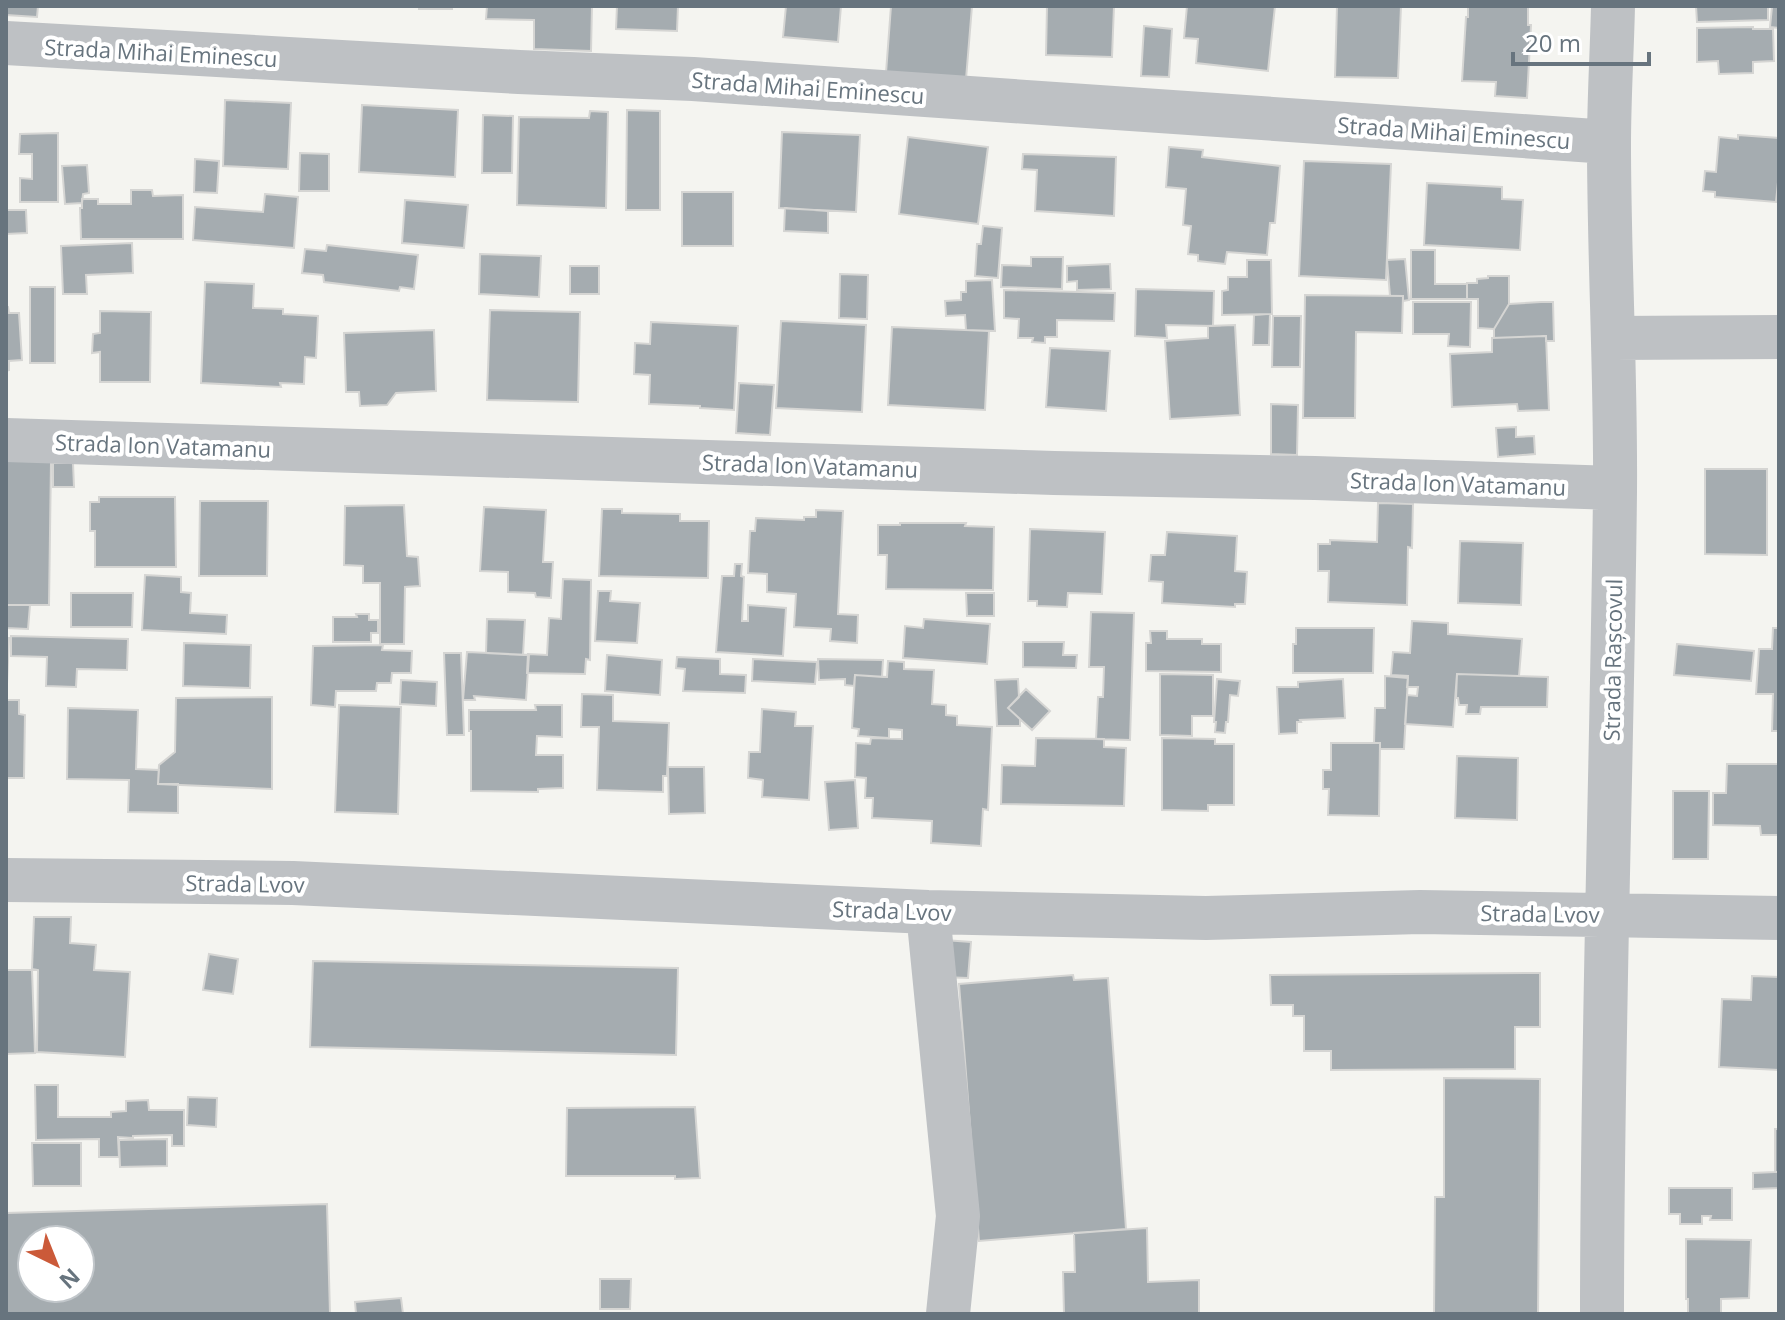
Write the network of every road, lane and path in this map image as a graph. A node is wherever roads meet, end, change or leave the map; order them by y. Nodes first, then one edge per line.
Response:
1 (1613, 6) edge
2 (6, 43) edge
3 (1609, 142) junction
4 (1779, 337) edge
5 (1614, 338) junction
6 (6, 440) edge
7 (1615, 488) junction
8 (6, 880) edge
9 (928, 912) junction
10 (1608, 913) junction
11 (1779, 918) edge
12 (948, 1314) edge
13 (1602, 1314) edge

1 - 3 street, Strada Rașcovul
2 - 3 street, Strada Mihai Eminescu
3 - 5 street, Strada Rașcovul
4 - 5 street
5 - 7 street, Strada Rașcovul
6 - 7 street, Strada Ion Vatamanu
7 - 10 street, Strada Rașcovul
8 - 9 street, Strada Lvov
9 - 10 street, Strada Lvov
9 - 12 street
10 - 11 street, Strada Lvov
10 - 13 street, Strada Rașcovul

